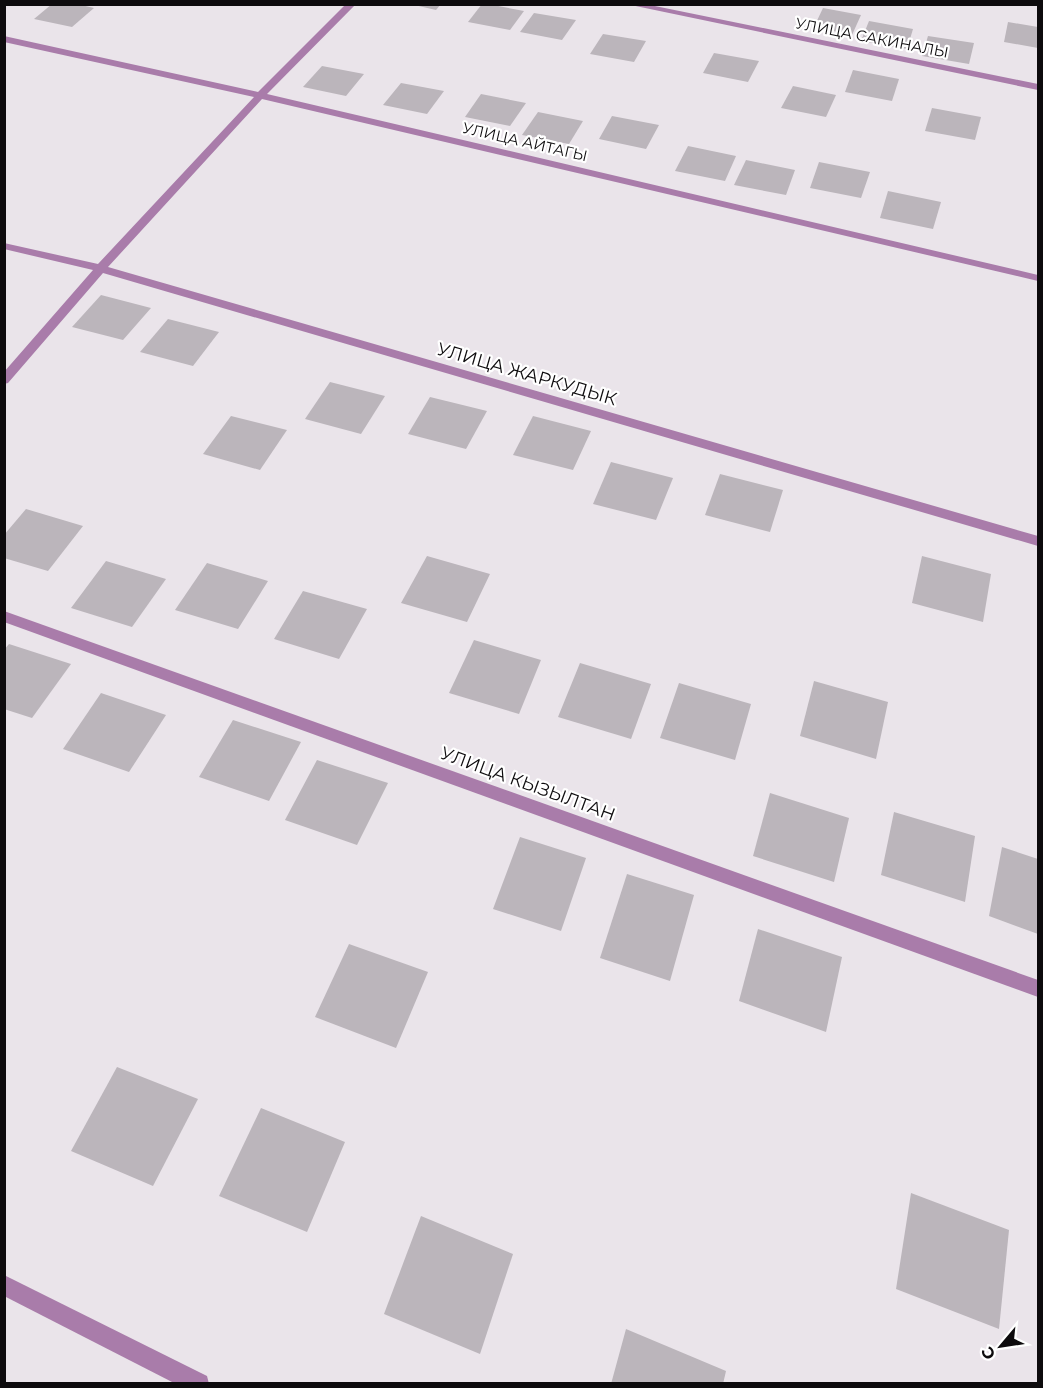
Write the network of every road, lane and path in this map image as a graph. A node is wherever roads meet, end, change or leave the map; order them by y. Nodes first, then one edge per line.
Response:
1 (352, 4) edge
2 (630, 4) edge
3 (4, 39) edge
4 (1038, 87) edge
5 (259, 95) junction
6 (4, 246) edge
7 (99, 268) junction
8 (1038, 278) edge
9 (4, 380) edge
10 (1038, 541) edge
11 (4, 616) edge
12 (1038, 989) edge
13 (4, 1285) edge
14 (199, 1383) edge

1 - 5 street
2 - 4 street, УЛИЦА САКИНАЛЫ
3 - 5 street, УЛИЦА АЙТАГЫ
5 - 7 street
5 - 8 street, УЛИЦА АЙТАГЫ
6 - 7 street, УЛИЦА ЖАРКУДЫК
7 - 9 street
7 - 10 street, УЛИЦА ЖАРКУДЫК
11 - 12 street, УЛИЦА КЫЗЫЛТАН
13 - 14 street

